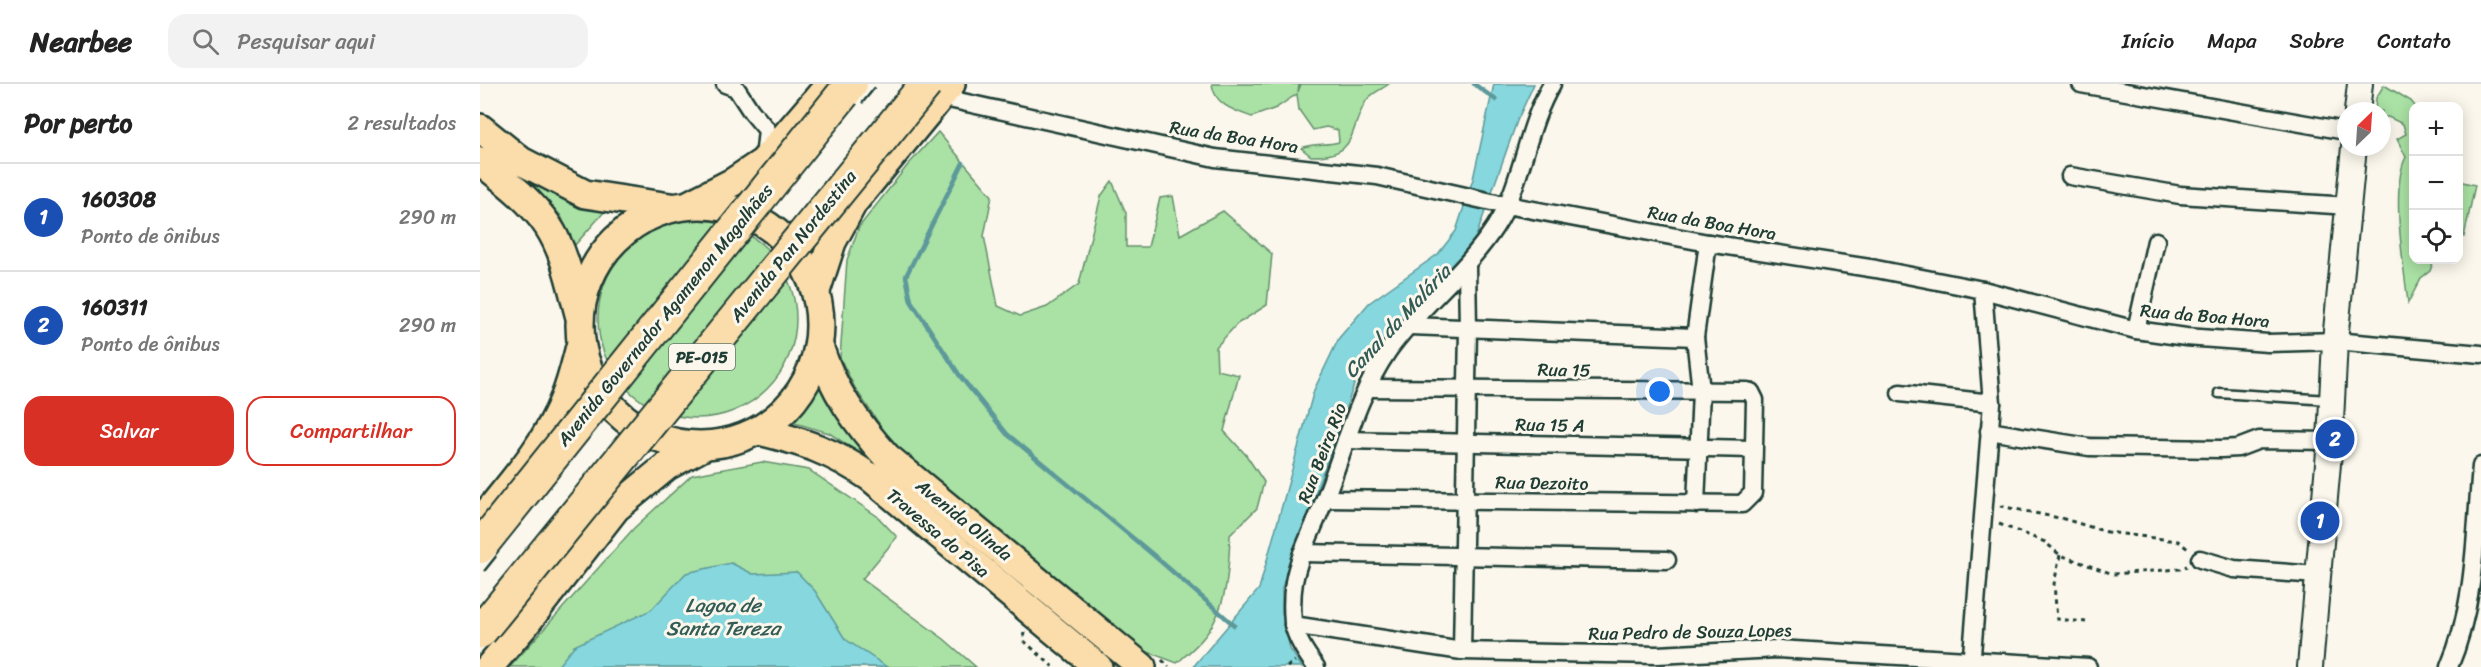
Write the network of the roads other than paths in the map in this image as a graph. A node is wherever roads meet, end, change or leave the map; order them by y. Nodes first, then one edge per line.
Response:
1 (725, 84) edge
2 (830, 84) edge
3 (871, 84) edge
4 (1552, 84) edge
5 (2081, 84) edge
6 (2360, 84) edge
7 (939, 88) edge
8 (850, 98) edge
9 (2358, 102) edge
10 (480, 128) edge
11 (2337, 130) edge
12 (2353, 156) edge
13 (480, 161) edge
14 (763, 162) junction
15 (2070, 176) dead end
16 (1502, 204) junction
17 (681, 206) junction
18 (2349, 206) junction
19 (766, 213) dead end
20 (751, 231) dead end
21 (787, 234) dead end
22 (2156, 241) dead end
23 (779, 243) dead end
24 (1708, 243) junction
25 (1467, 265) junction
26 (1983, 290) junction
27 (816, 291) junction
28 (579, 315) junction
29 (1410, 326) junction
30 (1468, 328) junction
31 (2136, 330) junction
32 (1695, 337) junction
33 (2336, 342) junction
34 (581, 344) junction
35 (819, 346) junction
36 (2481, 354) edge
37 (1368, 388) junction
38 (1467, 388) junction
39 (1701, 391) junction
40 (1900, 393) dead end
41 (2219, 393) dead end
42 (618, 396) dead end
43 (2333, 400) junction
44 (1992, 403) junction
45 (603, 414) dead end
46 (640, 415) dead end
47 (1989, 431) junction
48 (625, 433) dead end
49 (756, 439) junction
50 (1346, 440) junction
51 (2330, 441) junction
52 (1466, 443) junction
53 (1698, 447) junction
54 (1753, 449) junction
55 (710, 451) junction
56 (2481, 466) edge
57 (1325, 500) junction
58 (1465, 501) junction
59 (1696, 504) junction
60 (480, 522) edge
61 (487, 548) edge
62 (1302, 553) junction
63 (1464, 557) junction
64 (2200, 559) road end
65 (1667, 560) dead end
66 (480, 568) edge
67 (2318, 575) junction
68 (1293, 625) junction
69 (480, 632) edge
70 (1462, 651) junction
71 (1971, 664) edge
72 (489, 667) edge
73 (1098, 667) edge
74 (1142, 667) edge
75 (1316, 667) edge
76 (2088, 667) edge
77 (2310, 667) edge
78 (2448, 667) edge

1 - 14 street
2 - 14 main road
3 - 8 lane, bridge
4 - 16 street, Rua Beira Rio
5 - 11 street
6 - 9 main road
7 - 16 street, Rua da Boa Hora
7 - 27 main road, Avenida Pan Nordestina
7 - 69 highway, Avenida Pan Nordestina / PE-015, bridge
8 - 61 highway, Avenida Governador Agamenon Magalhães / PE-015, bridge
10 - 17 main road
12 - 18 main road
13 - 28 main road
14 - 17 main road
15 - 18 street
16 - 24 street, Rua da Boa Hora
16 - 25 street, Rua Beira Rio
17 - 27 main road
17 - 28 main road
18 - 33 main road
19 - 20 lane
21 - 23 lane
22 - 31 street
24 - 26 street, Rua da Boa Hora
24 - 32 street
25 - 29 street, Rua Beira Rio
25 - 30 street
26 - 31 street, Rua da Boa Hora
26 - 44 street
27 - 35 main road
28 - 34 main road
29 - 30 street
29 - 37 street, Rua Beira Rio
30 - 32 street
30 - 38 street
31 - 33 street, Rua da Boa Hora
32 - 39 street
33 - 36 street, Rua da Boa Hora
33 - 43 main road
34 - 55 main road
34 - 60 main road, Avenida Governador Agamenon Magalhães
35 - 49 main road
35 - 74 main road, Avenida Olinda
37 - 38 street, Rua 15
37 - 50 street, Rua Beira Rio
38 - 39 street, Rua 15
38 - 52 street
39 - 53 street
39 - 54 street, Rua 15
40 - 44 street
41 - 43 lane
42 - 45 lane
43 - 51 main road
44 - 47 street
46 - 48 lane
47 - 51 street
47 - 71 street
49 - 55 main road
49 - 73 main road, Travessa do Pisa
50 - 52 street, Rua 15 A
50 - 57 street, Rua Beira Rio
51 - 67 main road
52 - 53 street, Rua 15 A
52 - 58 street
53 - 54 street, Rua 15 A
53 - 59 street
54 - 59 street, Rua Dezoito
55 - 72 main road
56 - 78 street
57 - 58 street, Rua Dezoito
57 - 62 street, Rua Beira Rio
58 - 59 street, Rua Dezoito
58 - 63 street
61 - 66 lane, bridge
62 - 63 street
62 - 68 street, Rua Beira Rio
63 - 65 street
63 - 70 street
64 - 67 street
67 - 77 main road
68 - 70 street, Rua Pedro de Souza Lopes
68 - 75 street, Rua Beira Rio
70 - 71 street, Rua Pedro de Souza Lopes
71 - 76 street, Rua Pedro de Souza Lopes

